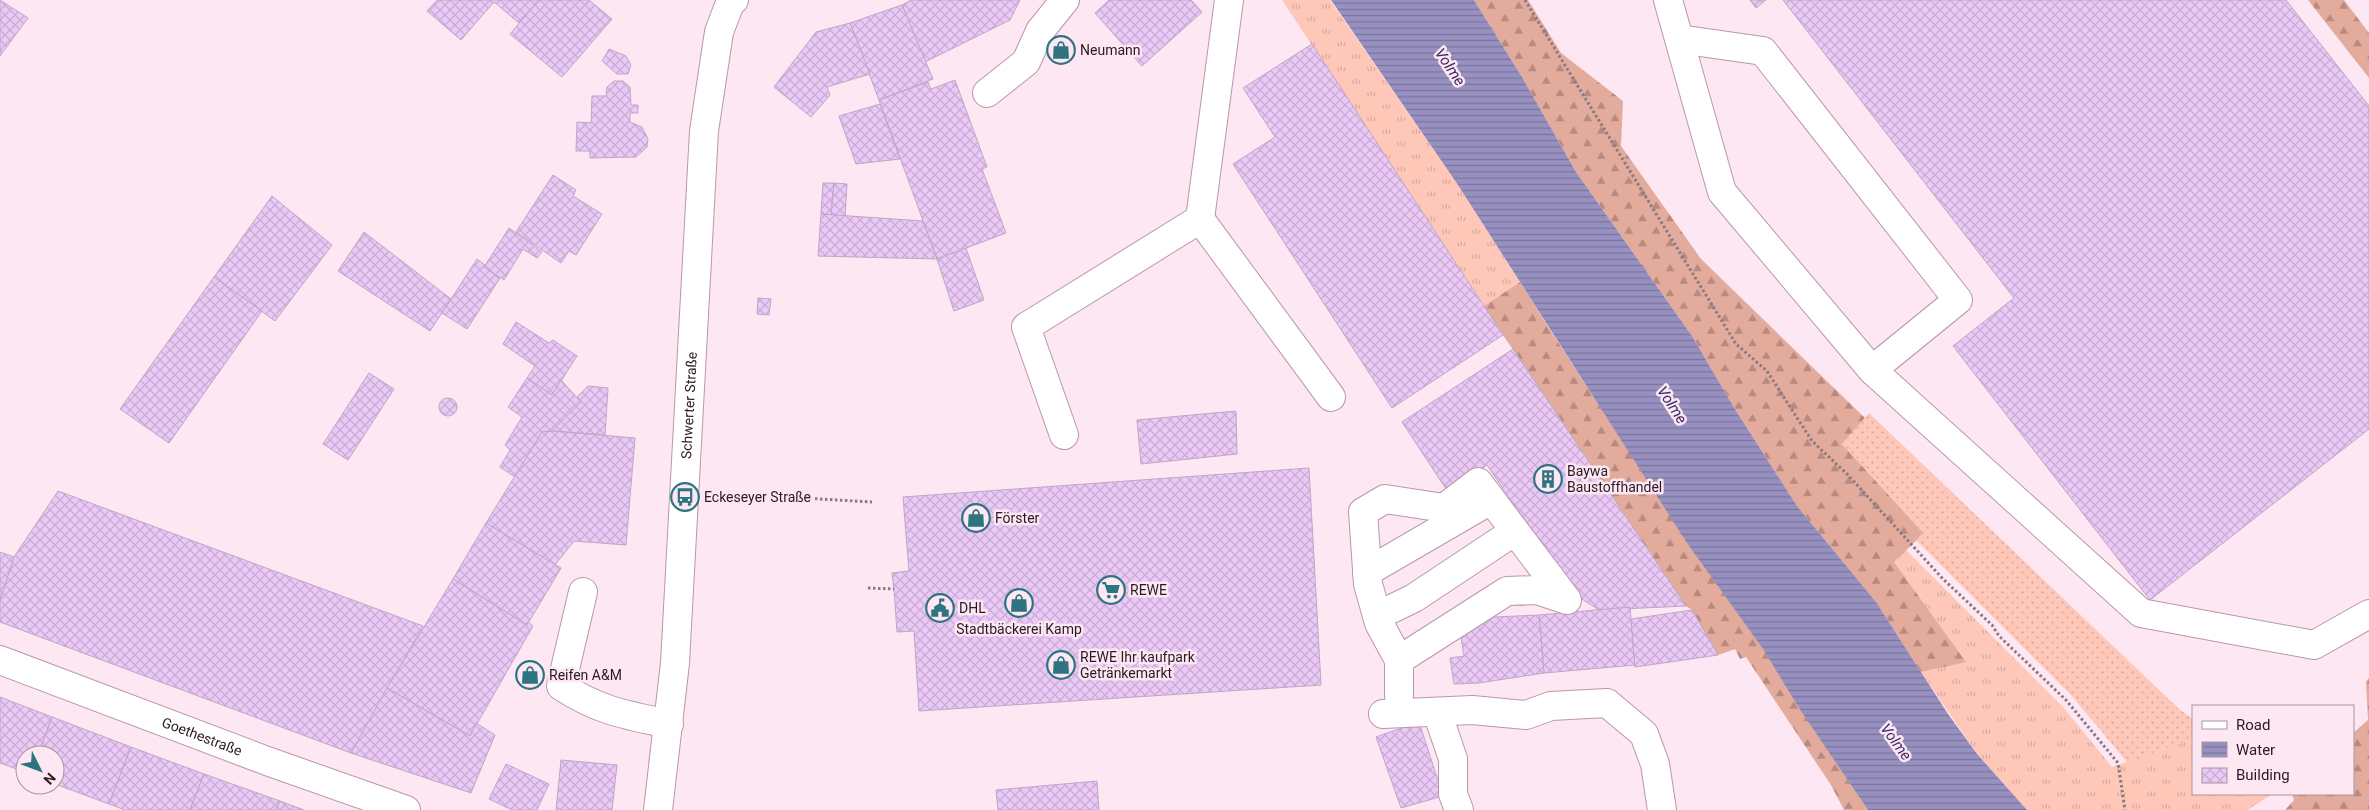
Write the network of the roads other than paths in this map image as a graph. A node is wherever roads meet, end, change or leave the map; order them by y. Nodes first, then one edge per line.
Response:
1 (1065, 0) edge
2 (1229, 0) edge
3 (1668, 0) edge
4 (730, 1) edge
5 (1679, 39) junction
6 (987, 93) dead end
7 (1200, 219) junction
8 (1872, 370) junction
9 (1331, 397) dead end
10 (1064, 435) dead end
11 (1491, 500) junction
12 (1515, 531) junction
13 (1367, 572) junction
14 (583, 592) dead end
15 (2369, 614) edge
16 (1377, 616) junction
17 (0, 660) edge
18 (1399, 660) junction
19 (1437, 712) junction
20 (669, 724) junction
21 (406, 810) edge
22 (658, 810) edge
23 (1459, 810) edge
24 (1662, 810) edge

1 - 6 main road
2 - 7 main road
3 - 5 main road
4 - 20 main road, Schwerter Straße
5 - 8 main road
5 - 8 main road
7 - 9 main road
7 - 10 main road
8 - 15 main road
11 - 12 main road
11 - 13 main road
11 - 13 main road
12 - 16 main road
12 - 18 main road
13 - 16 main road
14 - 20 main road
16 - 18 main road
17 - 21 main road, Goethestraße
18 - 19 main road
19 - 23 main road
19 - 24 main road
20 - 22 main road, Schwerter Straße

